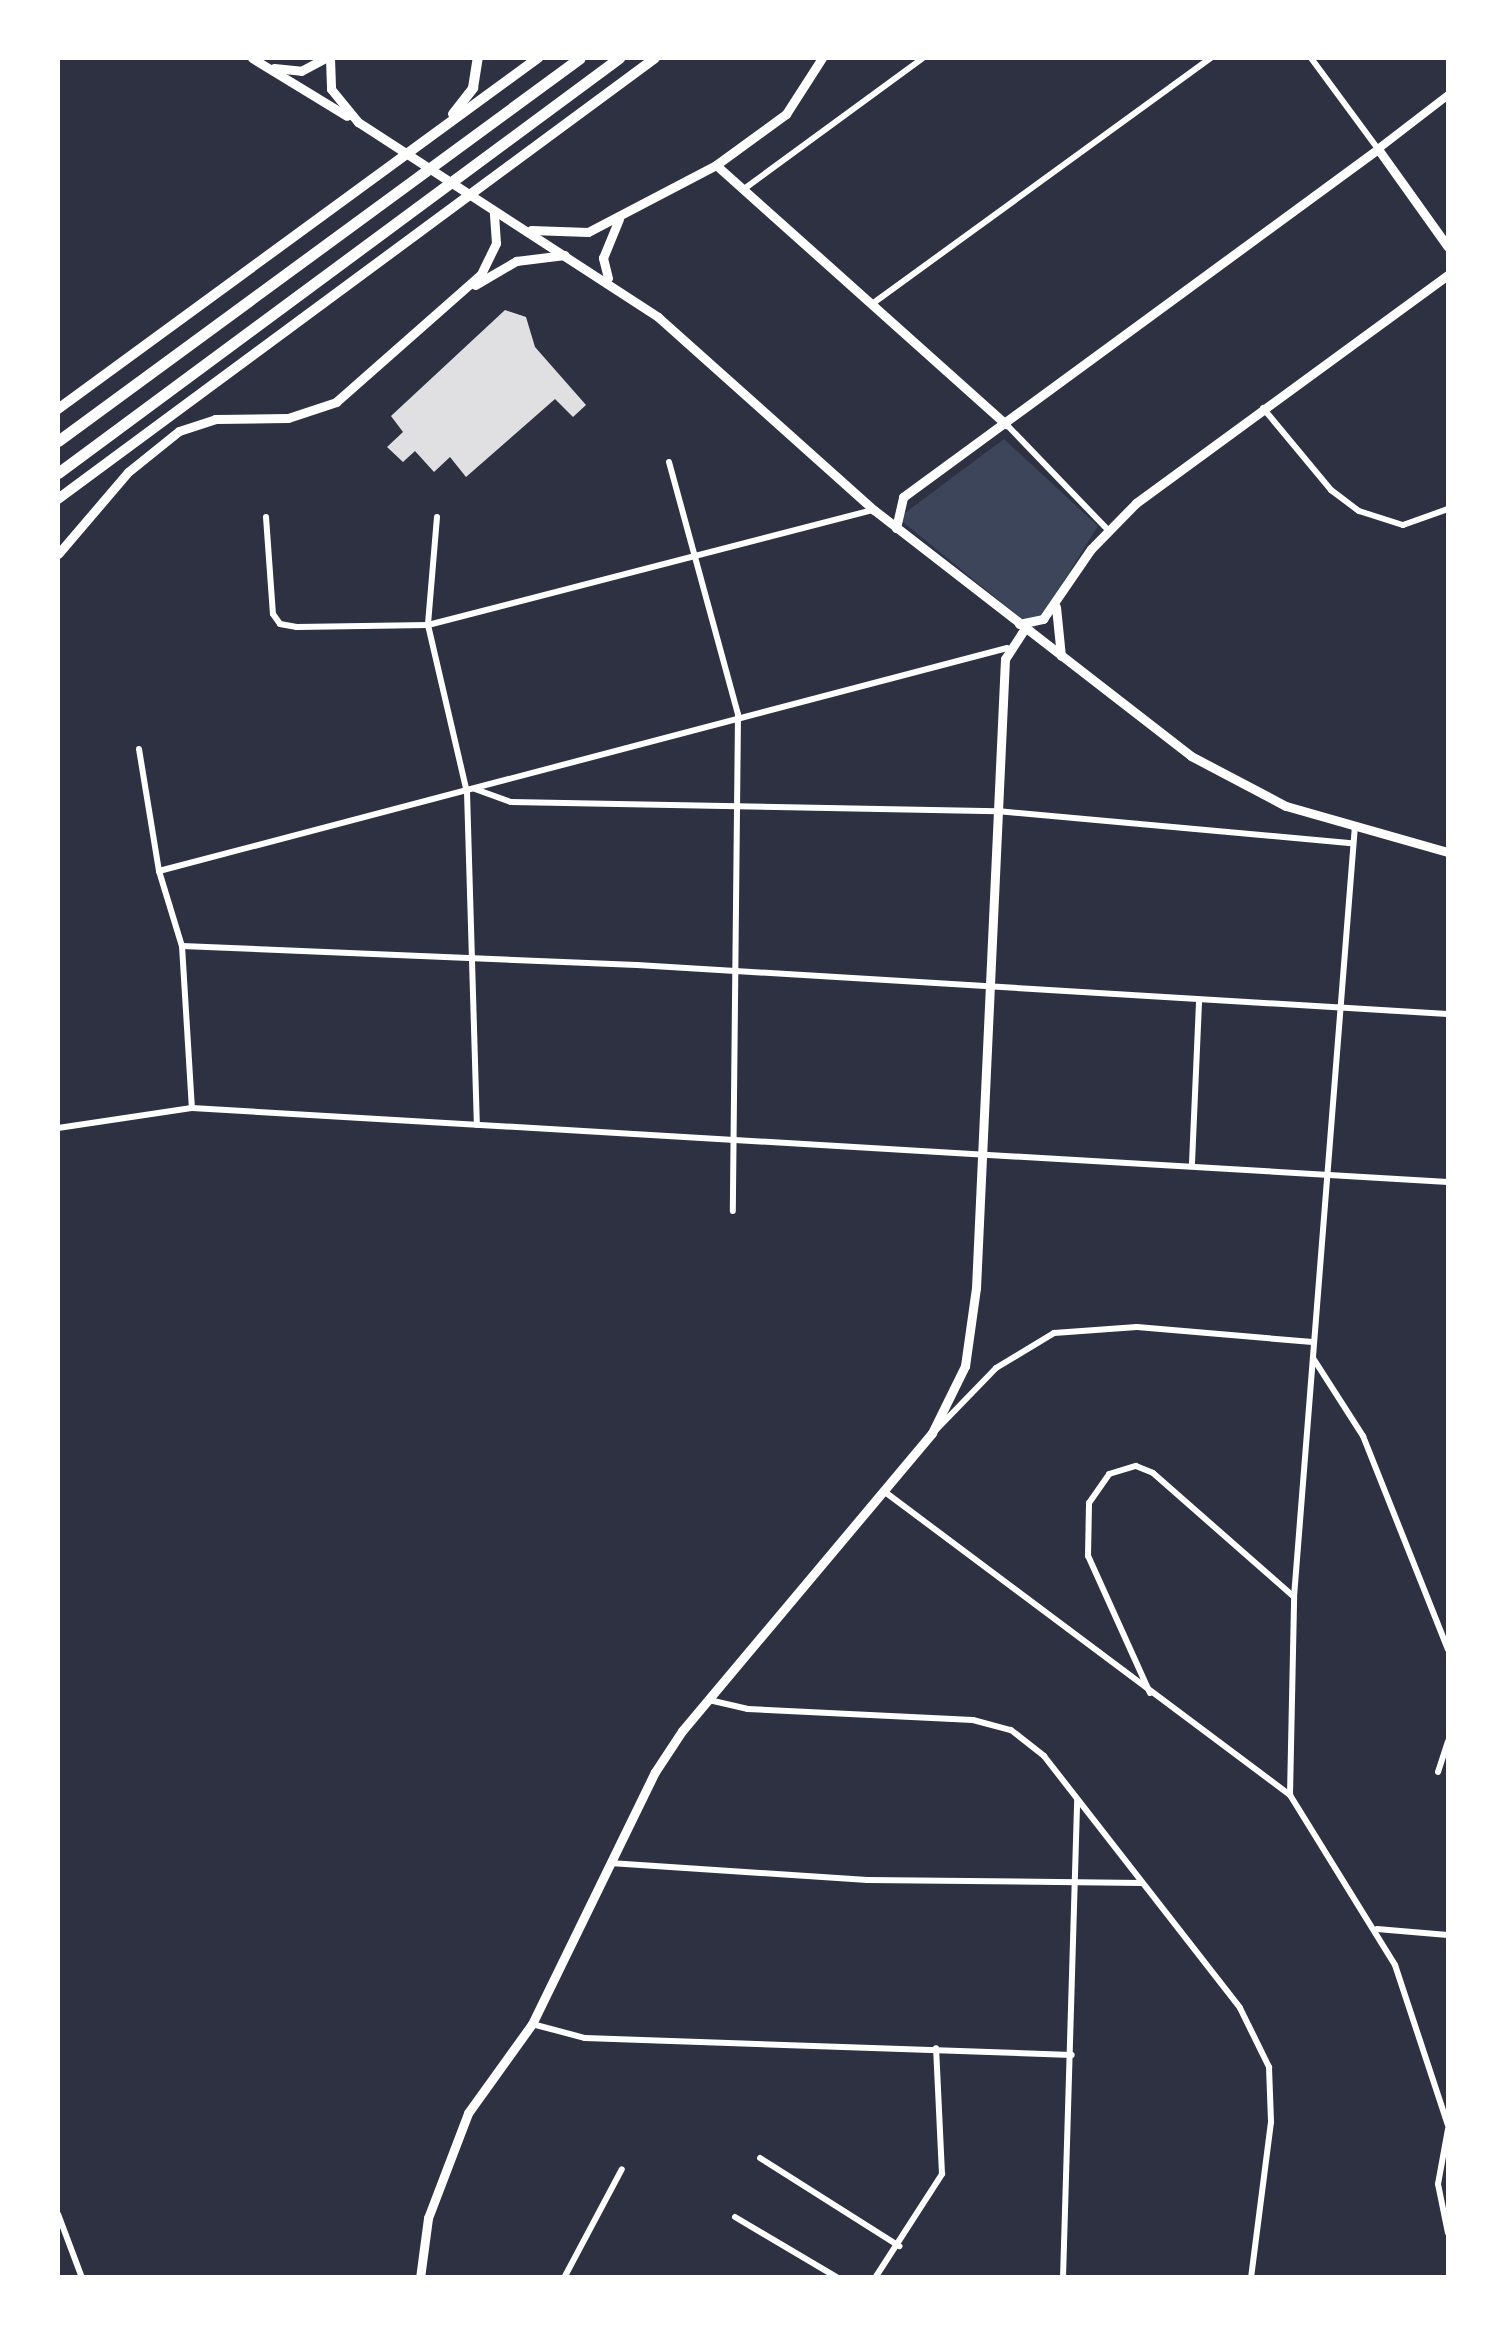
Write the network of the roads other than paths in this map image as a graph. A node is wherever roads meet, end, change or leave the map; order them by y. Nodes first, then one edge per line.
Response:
1 (252, 58) edge
2 (328, 58) edge
3 (478, 58) edge
4 (538, 58) edge
5 (580, 58) edge
6 (620, 58) edge
7 (655, 58) edge
8 (822, 58) edge
9 (922, 58) edge
10 (1211, 58) edge
11 (1311, 58) edge
12 (267, 67) junction
13 (1448, 96) edge
14 (358, 122) junction
15 (442, 128) junction
16 (1378, 149) junction
17 (716, 165) junction
18 (744, 189) junction
19 (494, 211) junction
20 (620, 216) junction
21 (518, 226) junction
22 (1448, 248) edge
23 (565, 255) junction
24 (1448, 275) edge
25 (617, 286) junction
26 (464, 292) junction
27 (871, 304) junction
28 (1262, 407) junction
29 (58, 409) edge
30 (1006, 424) junction
31 (58, 441) edge
32 (669, 462) dead end
33 (58, 473) edge
34 (856, 494) junction
35 (58, 498) edge
36 (1448, 509) edge
37 (874, 510) junction
38 (266, 517) dead end
39 (438, 517) dead end
40 (849, 518) junction
41 (896, 528) junction
42 (1108, 530) junction
43 (58, 554) edge
44 (699, 558) junction
45 (1056, 604) junction
46 (1012, 622) junction
47 (428, 625) junction
48 (1023, 631) junction
49 (1008, 648) junction
50 (1062, 660) junction
51 (738, 716) junction
52 (139, 750) dead end
53 (471, 790) junction
54 (736, 808) junction
55 (998, 810) junction
56 (1354, 825) junction
57 (1352, 843) junction
58 (1448, 852) edge
59 (159, 871) junction
60 (182, 946) junction
61 (472, 958) junction
62 (736, 971) junction
63 (992, 985) junction
64 (1199, 1000) junction
65 (1336, 1006) junction
66 (1448, 1014) edge
67 (192, 1108) junction
68 (477, 1125) junction
69 (58, 1128) edge
70 (734, 1139) junction
71 (978, 1150) junction
72 (1192, 1163) junction
73 (1324, 1172) junction
74 (1448, 1182) edge
75 (733, 1211) dead end
76 (1312, 1342) junction
77 (1312, 1357) junction
78 (932, 1433) junction
79 (885, 1492) junction
80 (1294, 1597) junction
81 (1448, 1650) edge
82 (1150, 1694) junction
83 (709, 1700) junction
84 (1448, 1742) edge
85 (1438, 1772) dead end
86 (1290, 1795) junction
87 (1077, 1799) junction
88 (608, 1863) junction
89 (1076, 1882) junction
90 (1143, 1883) junction
91 (1376, 1929) junction
92 (1448, 1936) edge
93 (532, 2024) junction
94 (936, 2048) junction
95 (1072, 2056) junction
96 (1448, 2127) edge
97 (760, 2158) dead end
98 (622, 2169) dead end
99 (58, 2214) edge
100 (735, 2217) dead end
101 (1448, 2232) edge
102 (899, 2246) junction
103 (82, 2278) edge
104 (420, 2278) edge
105 (564, 2278) edge
106 (838, 2278) edge
107 (875, 2278) edge
108 (1062, 2278) edge
109 (1251, 2278) edge

1 - 12 main road
2 - 12 main road
2 - 14 main road
3 - 15 highway
4 - 15 highway
5 - 31 highway
6 - 33 highway
7 - 35 highway
8 - 17 main road
9 - 18 street
10 - 27 street
11 - 16 street
12 - 14 main road
13 - 16 street
14 - 19 main road
15 - 29 highway
16 - 22 main road
16 - 30 main road
17 - 18 main road
17 - 20 main road
18 - 27 main road
19 - 21 main road
19 - 26 main road
20 - 21 main road
20 - 25 main road
21 - 23 main road
23 - 25 main road
23 - 26 main road
24 - 28 main road
25 - 34 main road
26 - 43 main road
27 - 30 main road
28 - 36 street
28 - 42 main road
30 - 41 main road
30 - 42 street
32 - 44 street
34 - 37 main road
34 - 40 street
37 - 40 street
37 - 41 main road
38 - 47 street
39 - 47 street
40 - 44 street
41 - 46 main road
42 - 45 main road
44 - 47 street
44 - 51 street
45 - 46 main road
45 - 50 main road
46 - 48 main road
47 - 53 street
48 - 49 main road
48 - 50 main road
49 - 51 street
49 - 55 main road
50 - 56 main road
51 - 53 street
51 - 54 street
52 - 59 street
53 - 54 street
53 - 59 street
53 - 61 street
54 - 55 street
54 - 62 street
55 - 57 street
55 - 63 main road
56 - 57 street
56 - 58 main road
57 - 65 street
59 - 60 street
60 - 61 street
60 - 67 street
61 - 62 street
61 - 68 street
62 - 63 street
62 - 70 street
63 - 64 street
63 - 71 main road
64 - 65 street
64 - 72 street
65 - 66 street
65 - 73 street
67 - 68 street
67 - 69 street
68 - 70 street
70 - 71 street
70 - 75 street
71 - 72 street
71 - 78 main road
72 - 73 street
73 - 74 street
73 - 76 street
76 - 77 street
76 - 78 street
77 - 80 street
77 - 81 street
78 - 79 main road
79 - 82 street
79 - 83 main road
80 - 82 street
80 - 86 street
82 - 86 street
83 - 87 street
83 - 88 main road
84 - 85 street
86 - 91 street
87 - 89 street
87 - 90 street
88 - 89 street
88 - 93 main road
89 - 90 street
89 - 95 street
90 - 109 street
91 - 92 street
91 - 96 street
93 - 94 street
93 - 104 main road
94 - 95 street
94 - 102 street
95 - 108 street
96 - 101 street
97 - 102 street
98 - 105 street
99 - 103 street
100 - 106 street
102 - 107 street

